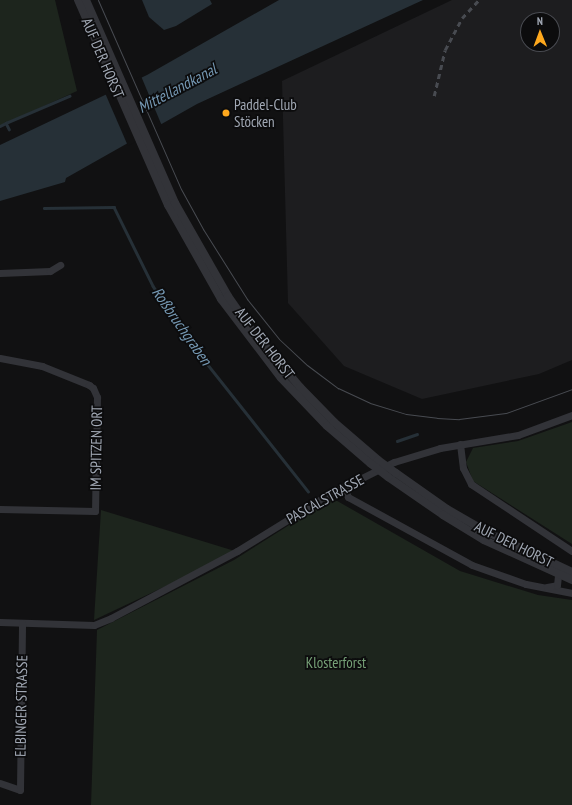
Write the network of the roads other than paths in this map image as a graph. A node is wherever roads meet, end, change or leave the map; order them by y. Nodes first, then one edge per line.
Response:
1 (78, 0) edge
2 (86, 0) edge
3 (116, 77) junction
4 (60, 265) dead end
5 (0, 273) edge
6 (0, 358) edge
7 (572, 415) edge
8 (460, 444) junction
9 (392, 475) junction
10 (344, 487) junction
11 (0, 509) edge
12 (572, 551) edge
13 (572, 572) edge
14 (558, 575) junction
15 (572, 580) edge
16 (539, 587) junction
17 (572, 593) edge
18 (0, 622) edge
19 (22, 623) junction
20 (0, 783) edge

1 - 3 street, AUF DER HORST
2 - 3 street, AUF DER HORST
3 - 9 street, AUF DER HORST, bridge
4 - 5 street
6 - 11 street, IM SPITZEN ORT
7 - 8 street, PASCALSTRASSE
8 - 10 street, PASCALSTRASSE
8 - 12 street, AUF DER HORST
9 - 13 street, AUF DER HORST
9 - 14 street, AUF DER HORST
10 - 16 street, AUF DER HORST
10 - 19 street, PASCALSTRASSE
14 - 15 street, AUF DER HORST
14 - 16 street, AUF DER HORST
16 - 17 street, AUF DER HORST
18 - 19 street
19 - 20 street, ELBINGER STRASSE

